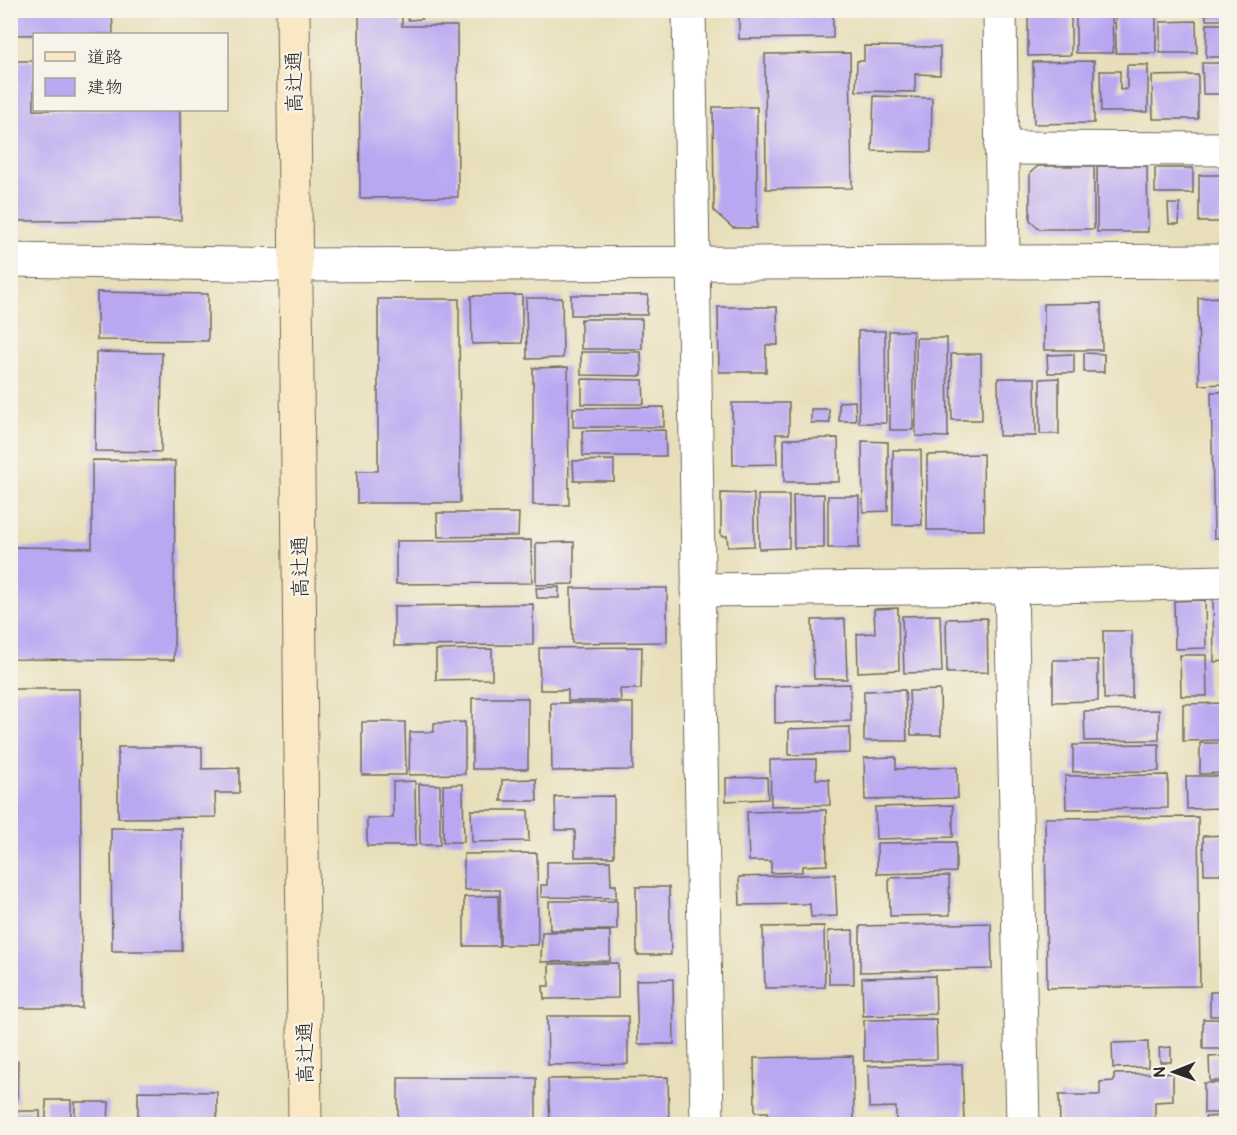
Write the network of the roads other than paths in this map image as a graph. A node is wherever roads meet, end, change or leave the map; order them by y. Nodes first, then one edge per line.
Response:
1 (293, 10) edge
2 (689, 10) edge
3 (1000, 10) edge
4 (1001, 148) junction
5 (1227, 148) edge
6 (10, 260) edge
7 (1227, 261) edge
8 (1002, 262) junction
9 (693, 264) junction
10 (297, 265) junction
11 (1227, 582) edge
12 (1011, 587) junction
13 (698, 590) junction
14 (305, 1125) edge
15 (707, 1125) edge
16 (1023, 1125) edge

1 - 10 street, 高辻通
2 - 9 street
3 - 4 street
4 - 5 street
4 - 8 street
6 - 10 street
7 - 8 street
8 - 9 street
9 - 10 street
9 - 13 street
10 - 14 street, 高辻通
11 - 12 street
12 - 13 street
12 - 16 street
13 - 15 street

